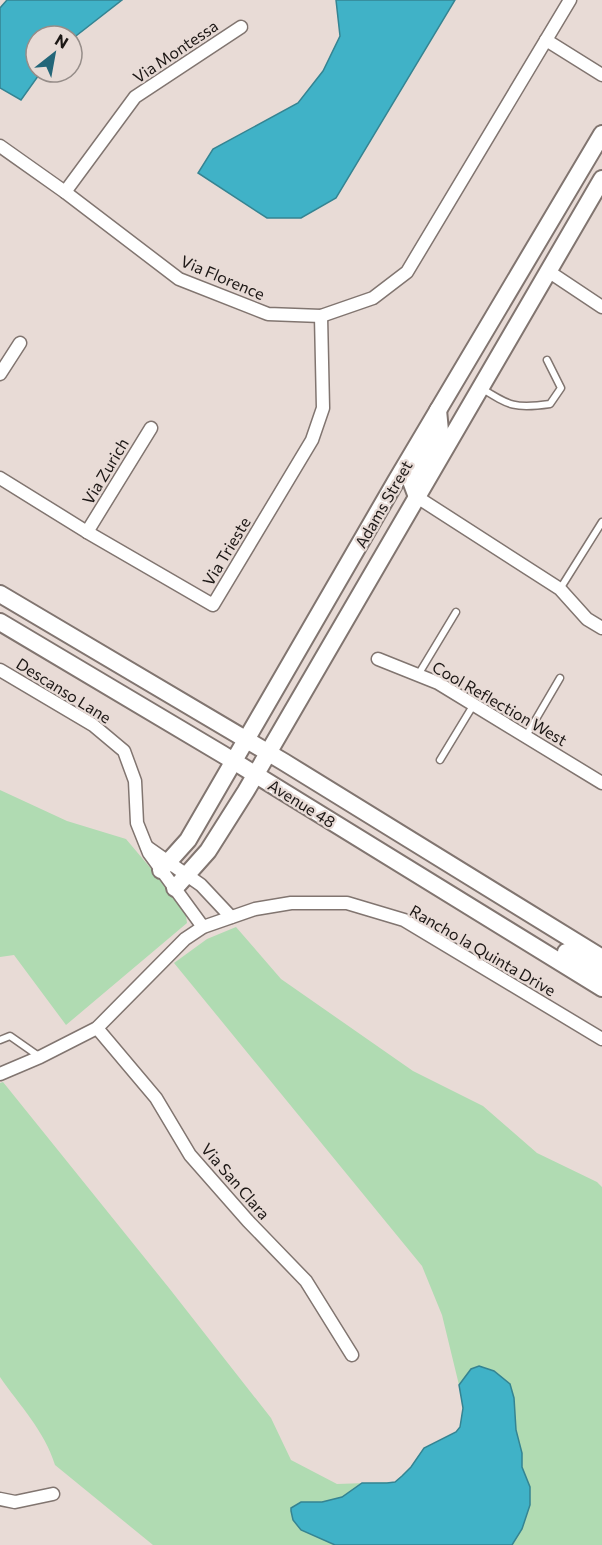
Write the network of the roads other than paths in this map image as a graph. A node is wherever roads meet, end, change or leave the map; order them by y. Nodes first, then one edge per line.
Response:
1 (570, 0) edge
2 (241, 27) dead end
3 (546, 40) junction
4 (602, 75) edge
5 (602, 134) edge
6 (0, 146) edge
7 (602, 179) edge
8 (65, 192) junction
9 (548, 271) junction
10 (602, 307) edge
11 (321, 316) junction
12 (20, 343) dead end
13 (547, 360) dead end
14 (0, 374) edge
15 (480, 388) junction
16 (438, 410) junction
17 (151, 428) dead end
18 (0, 478) edge
19 (417, 497) junction
20 (602, 522) edge
21 (87, 532) junction
22 (560, 589) junction
23 (0, 594) edge
24 (456, 612) dead end
25 (0, 622) edge
26 (602, 628) edge
27 (378, 659) dead end
28 (0, 670) edge
29 (418, 675) junction
30 (560, 678) dead end
31 (474, 704) junction
32 (526, 736) junction
33 (246, 739) junction
34 (268, 752) junction
35 (440, 760) dead end
36 (234, 761) junction
37 (255, 774) junction
38 (602, 783) edge
39 (165, 866) junction
40 (187, 875) junction
41 (175, 888) junction
42 (231, 918) junction
43 (489, 918) junction
44 (203, 927) junction
45 (602, 958) edge
46 (602, 974) edge
47 (602, 988) edge
48 (97, 1028) junction
49 (602, 1039) edge
50 (0, 1040) edge
51 (40, 1057) junction
52 (0, 1074) edge
53 (352, 1355) dead end
54 (53, 1494) dead end
55 (0, 1498) edge

1 - 3 street, Via Florence
2 - 8 street, Via Montessa
3 - 4 street
3 - 11 street, Via Florence
5 - 16 street, Adams Street
6 - 8 street, Via Florence
7 - 9 street, Adams Street
8 - 11 street, Via Florence
9 - 10 street
9 - 15 street, Adams Street
11 - 21 street, Via Trieste
12 - 14 street
13 - 15 lane
15 - 19 street, Adams Street
16 - 19 street
16 - 33 street, Adams Street
17 - 21 street, Via Zurich
18 - 21 street, Via Trieste
19 - 22 street
19 - 34 street, Adams Street
20 - 22 lane
22 - 26 street
23 - 33 street, Avenue 48
24 - 29 lane
25 - 36 street, Avenue 48
27 - 29 street, Cool Reflection West
28 - 39 street, Descanso Lane
29 - 31 street, Cool Reflection West
30 - 32 lane
31 - 32 street, Cool Reflection West
31 - 35 lane
32 - 38 street, Cool Reflection West
33 - 34 street, Avenue 48
33 - 36 street, Adams Street
34 - 37 street, Adams Street
34 - 45 street, Avenue 48
36 - 37 street, Avenue 48
36 - 39 street, Adams Street
37 - 40 street, Adams Street
37 - 43 street, Avenue 48
39 - 40 street
39 - 41 street
40 - 41 street, Adams Street
40 - 42 street
41 - 44 street
42 - 44 street, Rancho la Quinta Drive
42 - 49 street, Rancho la Quinta Drive
43 - 46 street
43 - 47 street, Avenue 48
44 - 48 street, Rancho la Quinta Drive
48 - 51 street, Rancho la Quinta Drive
48 - 53 street, Via San Clara
50 - 51 lane
51 - 52 street, Rancho la Quinta Drive
54 - 55 street

